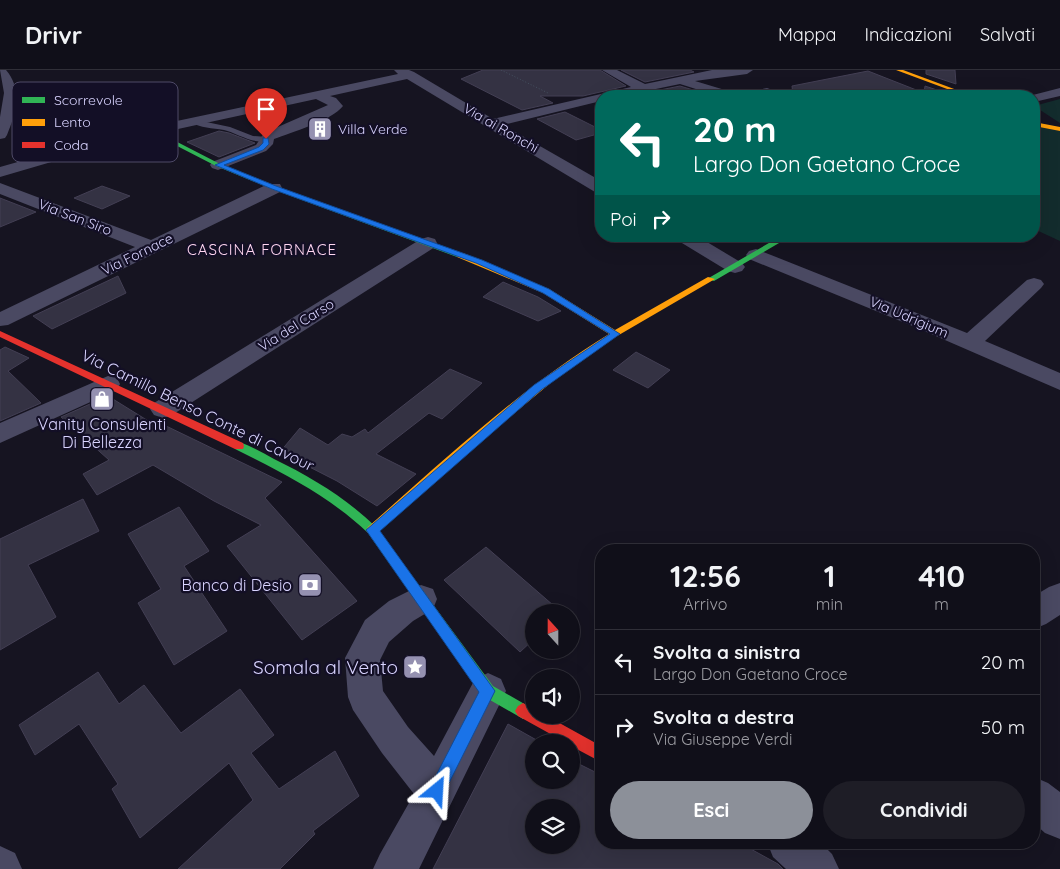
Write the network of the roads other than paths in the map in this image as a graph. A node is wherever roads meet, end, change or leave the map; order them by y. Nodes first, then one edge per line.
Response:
1 (0, 70) edge
2 (608, 70) edge
3 (747, 70) edge
4 (903, 71) edge
5 (708, 72) edge
6 (405, 73) edge
7 (678, 80) junction
8 (643, 88) junction
9 (634, 90) edge
10 (710, 90) edge
11 (954, 90) edge
12 (1060, 92) edge
13 (317, 95) junction
14 (1040, 97) edge
15 (595, 98) edge
16 (4, 120) edge
17 (1040, 120) edge
18 (192, 121) junction
19 (1040, 122) edge
20 (493, 123) junction
21 (178, 124) edge
22 (1060, 125) edge
23 (1060, 130) edge
24 (0, 135) edge
25 (266, 139) junction
26 (178, 144) edge
27 (33, 162) edge
28 (218, 165) junction
29 (0, 172) edge
30 (595, 184) edge
31 (0, 188) edge
32 (274, 188) junction
33 (693, 242) edge
34 (777, 242) edge
35 (428, 243) junction
36 (151, 247) junction
37 (756, 255) junction
38 (735, 267) junction
39 (1034, 284) dead end
40 (0, 320) edge
41 (0, 334) edge
42 (616, 334) junction
43 (970, 342) junction
44 (1060, 382) edge
45 (108, 384) junction
46 (163, 409) junction
47 (0, 434) edge
48 (372, 530) junction
49 (1060, 598) edge
50 (421, 599) junction
51 (1040, 610) edge
52 (488, 691) junction
53 (595, 751) edge
54 (437, 791) junction
55 (1040, 802) edge
56 (1060, 818) edge
57 (796, 849) edge
58 (395, 869) edge
59 (817, 869) edge

1 - 16 street
2 - 8 street
3 - 5 street
4 - 11 street
5 - 7 street
6 - 13 street
6 - 20 street, Via ai Ronchi
7 - 8 street
7 - 10 street
8 - 9 street
12 - 14 street
13 - 18 street
13 - 25 street
15 - 20 street
16 - 24 street
17 - 22 street
18 - 21 street
18 - 25 lane
19 - 23 street
20 - 30 street, Via ai Ronchi
25 - 28 street
26 - 28 street
27 - 29 street
28 - 32 street
31 - 36 street, Via San Siro
32 - 35 street
32 - 36 street, Via Fornace
33 - 38 street
34 - 37 street
35 - 42 street
35 - 46 street, Via del Carso
36 - 40 street, Via Fornace
37 - 38 street
37 - 43 street, Via Udrigium
38 - 42 street
39 - 43 street
41 - 45 street, Via Camillo Benso Conte di Cavour
42 - 48 street
43 - 44 street, Via Udrigium
45 - 46 street, Via Camillo Benso Conte di Cavour
45 - 47 street
46 - 48 street, Via Camillo Benso Conte di Cavour
48 - 50 street, Via Camillo Benso Conte di Cavour
49 - 51 street
50 - 52 street, Via Camillo Benso Conte di Cavour
50 - 54 street
52 - 53 street
52 - 54 street
54 - 58 street
55 - 56 street
57 - 59 street

